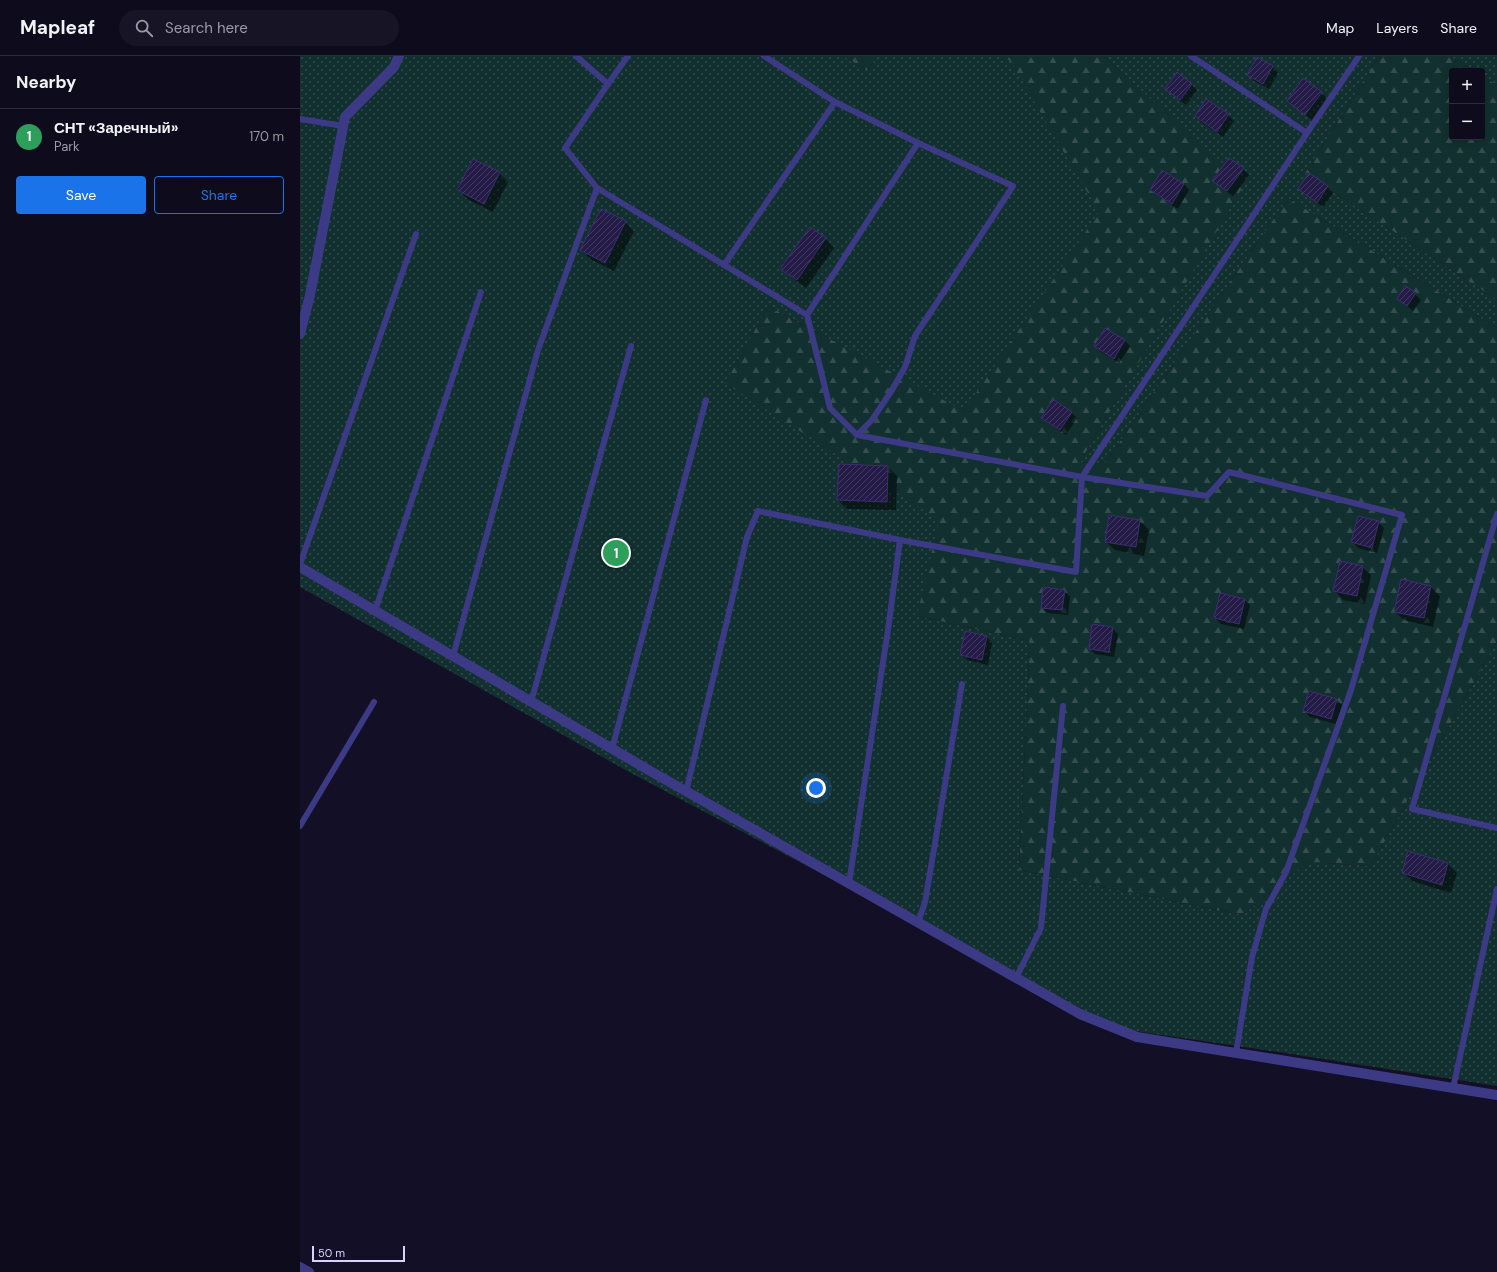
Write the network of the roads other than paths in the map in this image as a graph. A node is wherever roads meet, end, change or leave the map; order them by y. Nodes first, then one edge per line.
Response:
1 (399, 56) edge
2 (576, 56) edge
3 (628, 56) edge
4 (764, 56) edge
5 (1191, 56) edge
6 (1359, 56) edge
7 (608, 84) junction
8 (835, 102) junction
9 (300, 119) edge
10 (343, 126) junction
11 (1307, 133) junction
12 (918, 143) junction
13 (597, 188) junction
14 (416, 234) dead end
15 (724, 265) junction
16 (481, 292) dead end
17 (807, 315) junction
18 (300, 334) edge
19 (631, 346) dead end
20 (706, 400) dead end
21 (857, 435) junction
22 (1082, 477) junction
23 (1497, 514) edge
24 (900, 540) junction
25 (300, 566) edge
26 (375, 611) junction
27 (453, 656) junction
28 (962, 684) dead end
29 (374, 702) dead end
30 (531, 702) junction
31 (1063, 706) dead end
32 (612, 749) junction
33 (686, 792) junction
34 (303, 815) edge
35 (300, 826) edge
36 (1497, 828) edge
37 (848, 883) junction
38 (1497, 890) edge
39 (918, 923) junction
40 (1016, 978) junction
41 (1236, 1053) junction
42 (1453, 1088) junction
43 (1497, 1095) edge
44 (300, 1267) edge
45 (309, 1272) edge

1 - 10 street
2 - 7 lane
3 - 7 lane
4 - 8 lane
5 - 11 lane
6 - 11 lane
7 - 13 lane
8 - 12 lane
8 - 15 lane
9 - 10 lane
10 - 18 street
11 - 22 lane
12 - 17 lane
12 - 21 lane
13 - 15 lane
13 - 27 lane
14 - 25 lane
15 - 17 lane
16 - 26 lane
17 - 21 lane
19 - 30 lane
20 - 32 lane
21 - 22 lane
22 - 24 lane
22 - 41 lane
23 - 36 lane
24 - 33 lane
24 - 37 lane
25 - 26 street
26 - 27 street
27 - 30 street
28 - 39 lane
29 - 34 lane
30 - 32 street
31 - 40 lane
32 - 33 street
33 - 37 street
34 - 35 lane
37 - 39 street
38 - 42 lane
39 - 40 street
40 - 41 street
41 - 42 street
42 - 43 street
44 - 45 street

